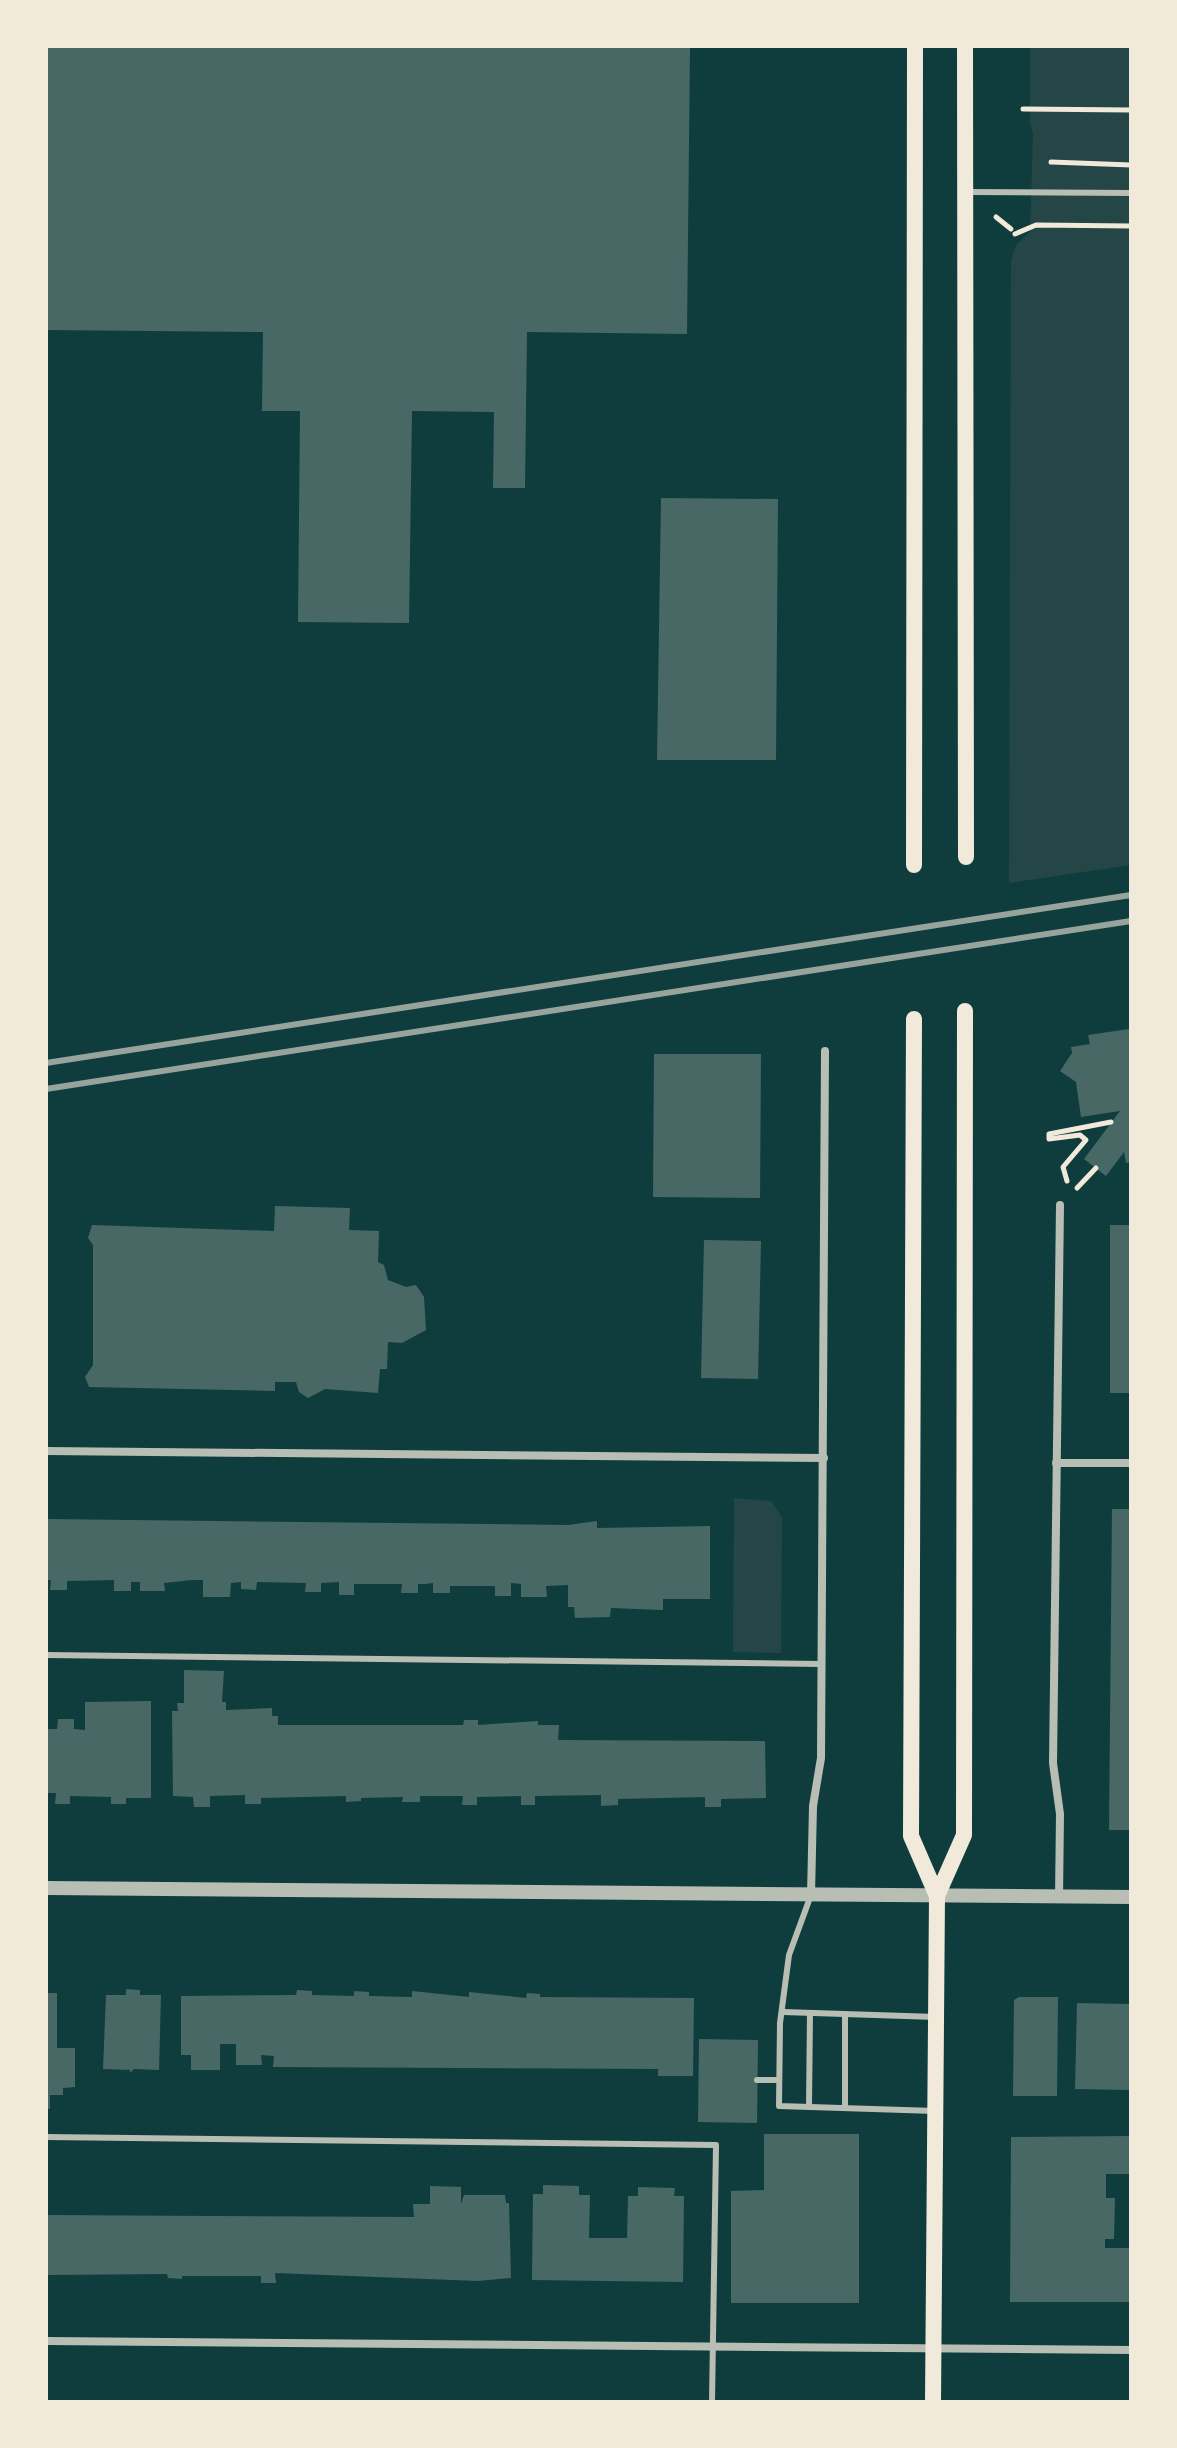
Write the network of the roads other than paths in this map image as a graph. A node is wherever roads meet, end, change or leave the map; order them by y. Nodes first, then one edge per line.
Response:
1 (915, 46) edge
2 (965, 46) edge
3 (966, 192) junction
4 (1131, 193) edge
5 (966, 857) dead end
6 (914, 865) dead end
7 (965, 1011) dead end
8 (914, 1019) dead end
9 (825, 1051) dead end
10 (1060, 1205) dead end
11 (46, 1451) edge
12 (824, 1458) junction
13 (1056, 1463) junction
14 (1131, 1463) edge
15 (46, 1655) edge
16 (822, 1664) junction
17 (46, 1888) edge
18 (811, 1895) junction
19 (937, 1896) junction
20 (1131, 1897) edge
21 (1059, 1898) junction
22 (783, 2012) junction
23 (810, 2013) junction
24 (845, 2014) junction
25 (936, 2017) junction
26 (757, 2080) dead end
27 (779, 2080) junction
28 (809, 2107) junction
29 (845, 2108) junction
30 (935, 2111) junction
31 (46, 2137) edge
32 (46, 2341) edge
33 (712, 2348) junction
34 (934, 2350) junction
35 (1131, 2350) edge
36 (712, 2402) edge
37 (933, 2402) edge

1 - 6 main road
2 - 3 main road
3 - 4 lane
3 - 5 main road
7 - 19 main road
8 - 19 main road
9 - 12 street
10 - 13 street
11 - 12 street
12 - 16 street
13 - 14 street
13 - 21 street
15 - 16 lane
16 - 18 street
17 - 18 street
18 - 19 street
18 - 22 lane
19 - 21 street
19 - 25 main road
20 - 21 street
22 - 23 lane
22 - 27 lane
23 - 24 lane
23 - 28 lane
24 - 25 lane
24 - 29 lane
25 - 30 main road
26 - 27 lane
27 - 28 lane
28 - 29 lane
29 - 30 lane
30 - 34 main road
31 - 33 lane
32 - 33 street
33 - 34 street
33 - 36 lane
34 - 35 street
34 - 37 main road

